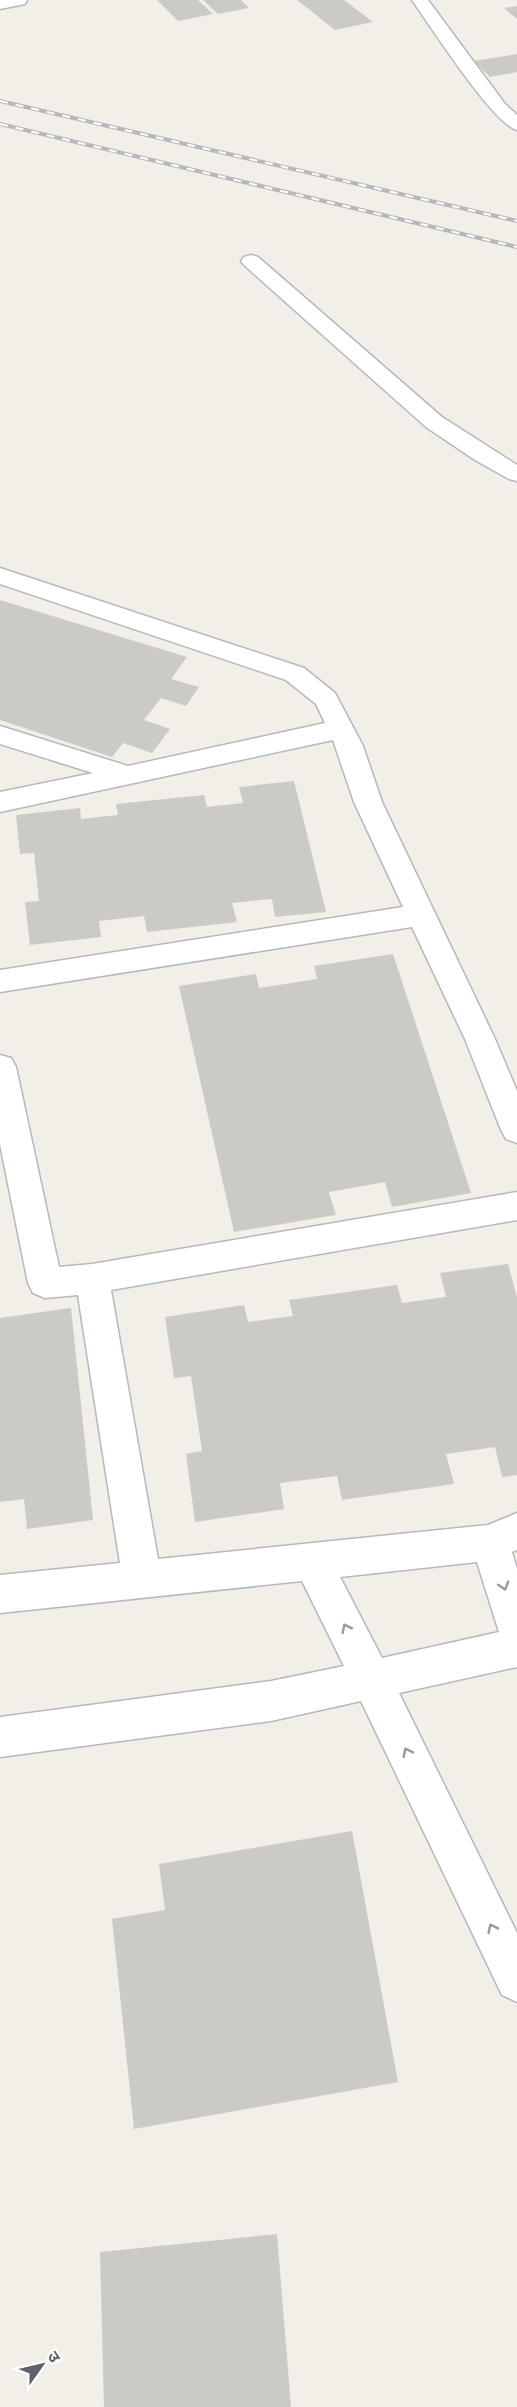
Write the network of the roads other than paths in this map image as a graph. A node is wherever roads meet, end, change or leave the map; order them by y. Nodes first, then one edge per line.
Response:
1 (19, 0) edge
2 (420, 0) edge
3 (0, 4) edge
4 (517, 125) edge
5 (251, 261) dead end
6 (517, 474) edge
7 (0, 576) edge
8 (341, 729) junction
9 (0, 735) edge
10 (128, 775) junction
11 (0, 802) edge
12 (420, 915) junction
13 (0, 981) edge
14 (0, 1067) edge
15 (517, 1130) edge
16 (517, 1206) edge
17 (92, 1279) junction
18 (504, 1537) edge
19 (312, 1561) junction
20 (142, 1579) junction
21 (0, 1594) edge
22 (517, 1629) edge
23 (517, 1648) edge
24 (372, 1680) junction
25 (0, 1737) edge
26 (517, 1980) edge

1 - 3 street
2 - 4 street
5 - 6 street
7 - 8 street
8 - 10 street
8 - 12 street
9 - 10 street
10 - 11 street
12 - 13 street
12 - 15 street
14 - 17 street
16 - 17 street
17 - 20 street
18 - 19 street
18 -> 22 street
19 - 20 street
24 -> 19 street
20 - 21 street
23 - 24 street
24 - 25 street
26 -> 24 street

